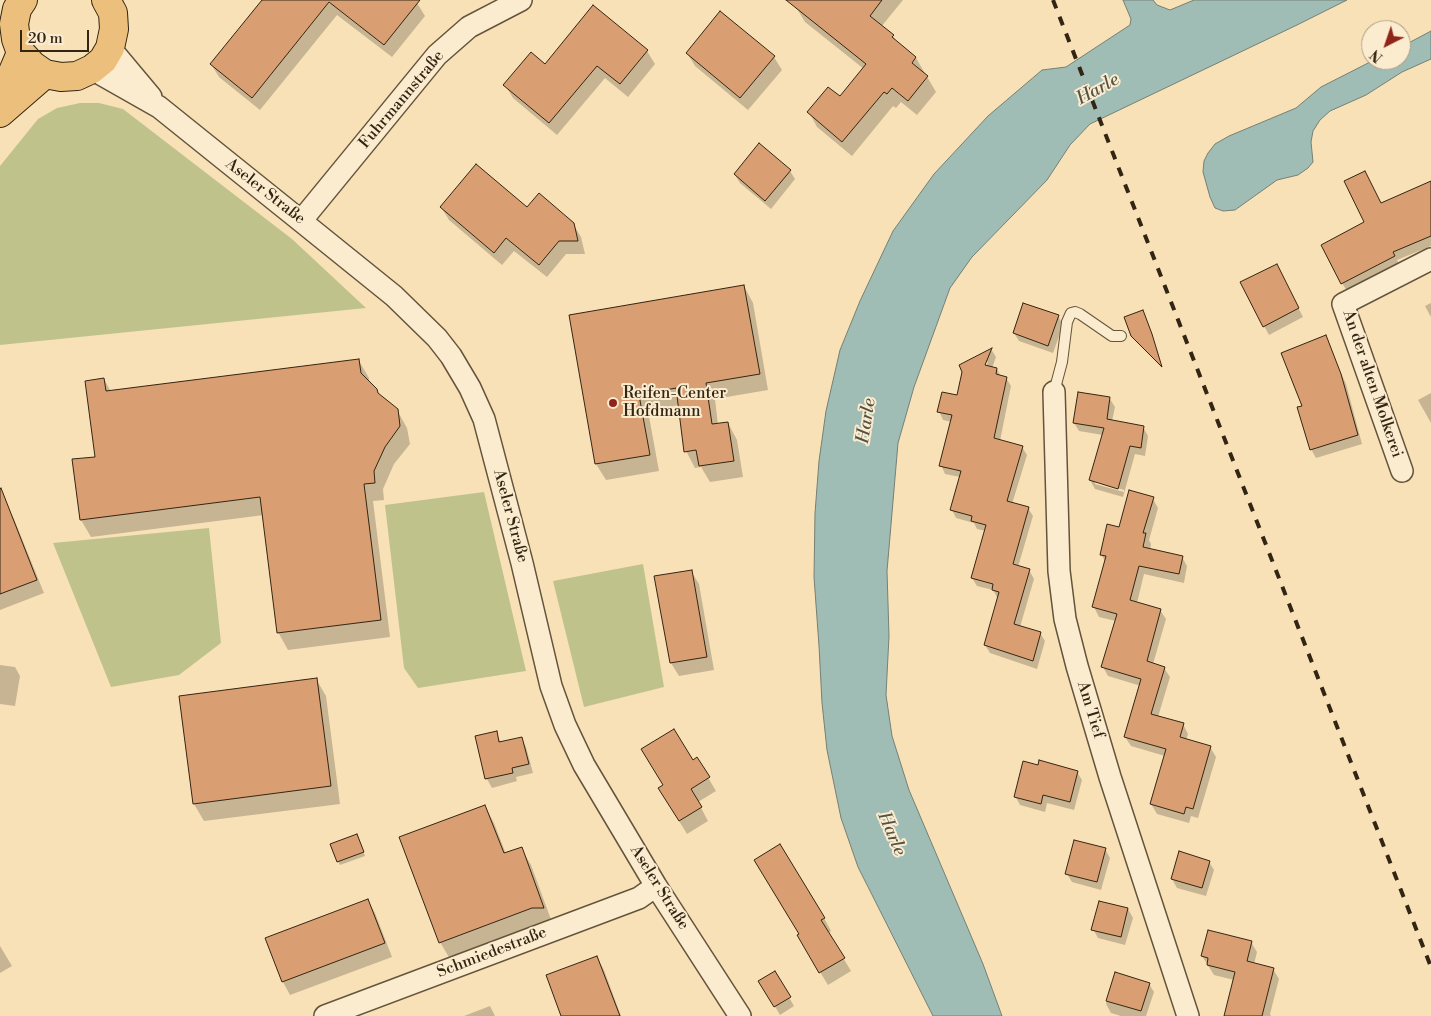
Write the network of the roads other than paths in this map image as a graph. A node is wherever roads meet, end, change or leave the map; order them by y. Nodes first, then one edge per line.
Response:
1 (106, 0) edge
2 (521, 0) edge
3 (17, 3) edge
4 (110, 48) junction
5 (21, 53) junction
6 (92, 69) junction
7 (45, 74) junction
8 (0, 102) edge
9 (159, 107) junction
10 (0, 113) edge
11 (301, 221) junction
12 (1431, 259) edge
13 (1121, 336) dead end
14 (1054, 392) joint
15 (1402, 471) dead end
16 (656, 886) junction
17 (325, 1016) edge
18 (740, 1016) edge
19 (1188, 1016) edge

1 - 4 main road
2 - 11 street, Fuhrmannstraße
3 - 5 main road
4 - 6 main road
4 - 9 street, Aseler Straße
5 - 7 main road
5 - 8 main road
6 - 7 main road
6 - 9 street, Aseler Straße
7 - 10 main road
9 - 11 street, Aseler Straße
11 - 16 street, Aseler Straße
12 - 15 street, An der alten Molkerei
13 - 14 lane
14 - 19 street, Am Tief
16 - 17 street, Schmiedestraße
16 - 18 street, Aseler Straße

